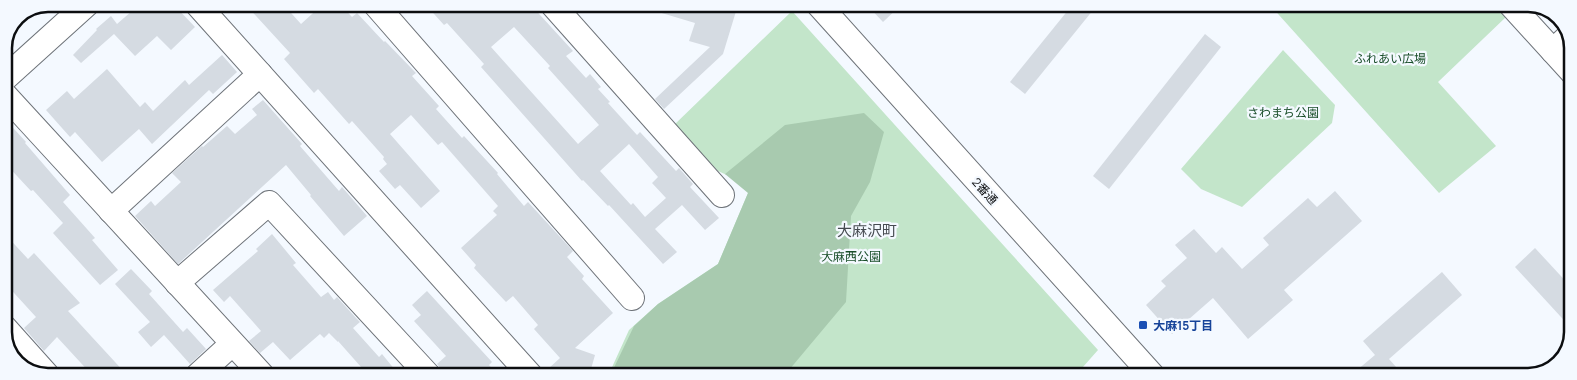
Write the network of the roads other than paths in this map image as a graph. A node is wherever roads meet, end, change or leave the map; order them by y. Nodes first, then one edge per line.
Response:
1 (77, 13) edge
2 (205, 13) edge
3 (383, 13) edge
4 (560, 13) edge
5 (826, 13) edge
6 (1522, 13) edge
7 (1561, 43) edge
8 (12, 72) edge
9 (260, 74) junction
10 (12, 103) edge
11 (722, 195) dead end
12 (111, 211) junction
13 (177, 284) junction
14 (632, 298) dead end
15 (14, 338) edge
16 (232, 344) junction
17 (39, 367) edge
18 (206, 368) edge
19 (254, 368) edge
20 (422, 368) edge
21 (524, 368) edge
22 (1146, 368) edge

1 - 8 street
2 - 9 street
3 - 14 street
4 - 11 street
5 - 22 street, 2番通
6 - 7 street
9 - 12 street
9 - 21 street
10 - 12 street
12 - 13 street
13 - 16 street
13 - 20 street
15 - 17 street
16 - 18 street
16 - 19 street

